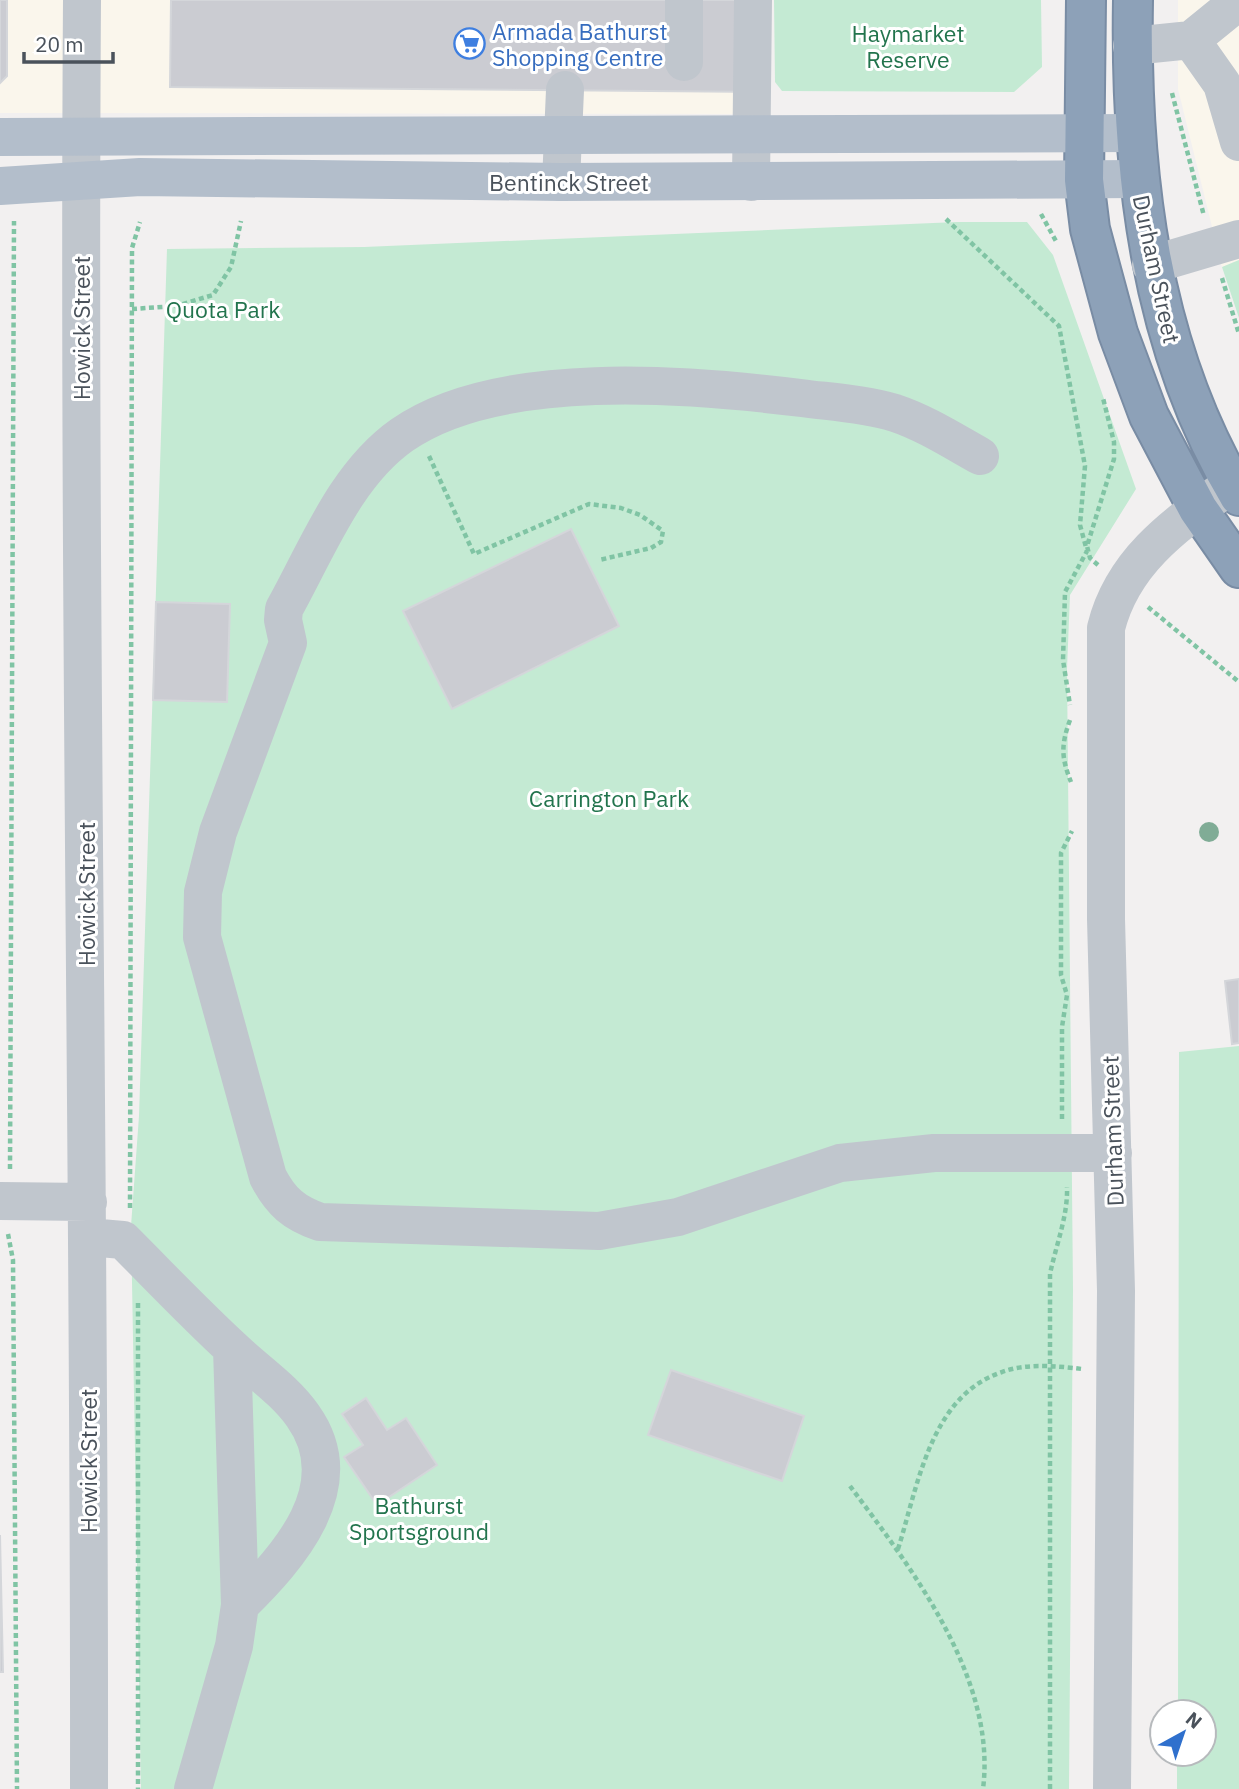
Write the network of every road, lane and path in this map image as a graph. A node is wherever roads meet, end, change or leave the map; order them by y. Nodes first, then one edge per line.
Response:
1 (82, 0) edge
2 (684, 0) edge
3 (752, 0) edge
4 (1086, 0) edge
5 (1133, 0) edge
6 (1239, 1) edge
7 (1191, 40) junction
8 (1132, 46) junction
9 (684, 62) dead end
10 (565, 90) dead end
11 (1084, 133) junction
12 (1135, 133) junction
13 (752, 134) junction
14 (81, 135) junction
15 (562, 135) junction
16 (0, 137) edge
17 (1239, 142) edge
18 (80, 179) junction
19 (1138, 179) junction
20 (1084, 180) junction
21 (561, 182) junction
22 (751, 182) junction
23 (0, 186) edge
24 (1040, 209) dead end
25 (946, 219) dead end
26 (14, 220) dead end
27 (241, 221) dead end
28 (140, 222) dead end
29 (1239, 239) edge
30 (1062, 250) dead end
31 (1151, 265) junction
32 (132, 309) junction
33 (1103, 397) dead end
34 (416, 427) junction
35 (980, 456) dead end
36 (1233, 473) edge
37 (1198, 509) junction
38 (1087, 551) junction
39 (599, 560) dead end
40 (1239, 568) edge
41 (1121, 585) junction
42 (1239, 682) edge
43 (1113, 1153) junction
44 (4, 1201) edge
45 (88, 1220) junction
46 (138, 1255) junction
47 (232, 1348) junction
48 (1115, 1371) junction
49 (850, 1486) dead end
50 (898, 1550) junction
51 (240, 1605) junction
52 (17, 1789) edge
53 (89, 1789) edge
54 (138, 1789) edge
55 (193, 1789) edge
56 (983, 1789) edge
57 (1112, 1789) edge

1 - 14 street, Howick Street
2 - 9 street
3 - 13 street
4 - 11 highway, Durham Street
5 - 8 highway, Durham Street
6 - 7 street
7 - 8 street
7 - 17 street
8 - 12 highway, Durham Street
10 - 15 street
11 - 12 main road, Bentinck Street
11 - 13 main road, Bentinck Street
11 - 20 highway, Durham Street
12 - 19 highway, Durham Street
13 - 15 main road, Bentinck Street
13 - 22 street
14 - 15 main road, Bentinck Street
14 - 16 main road, Bentinck Street
14 - 18 street, Howick Street
15 - 21 street
18 - 21 main road, Bentinck Street
18 - 23 main road, Bentinck Street
18 - 45 street, Howick Street
19 - 20 main road, Bentinck Street
19 - 31 highway, Durham Street
20 - 22 main road, Bentinck Street
20 - 37 highway, Durham Street
21 - 22 main road, Bentinck Street
24 - 30 path
25 - 38 path
26 - 44 path
27 - 32 path
28 - 32 path
29 - 31 street
31 - 36 highway, Durham Street
32 - 46 path
33 - 38 path
34 - 35 street
34 - 39 path
34 - 43 street
36 - 37 street, Durham Street
37 - 40 highway
37 - 41 street, Durham Street
38 - 41 path
41 - 42 path
41 - 43 street, Durham Street
43 - 48 street, Durham Street
44 - 45 street
44 - 52 path
45 - 46 street
45 - 53 street, Howick Street
46 - 47 street
46 - 54 path
47 - 51 street
47 - 51 street
48 - 50 path
48 - 57 street, Durham Street
49 - 50 path
50 - 56 path
51 - 55 street

